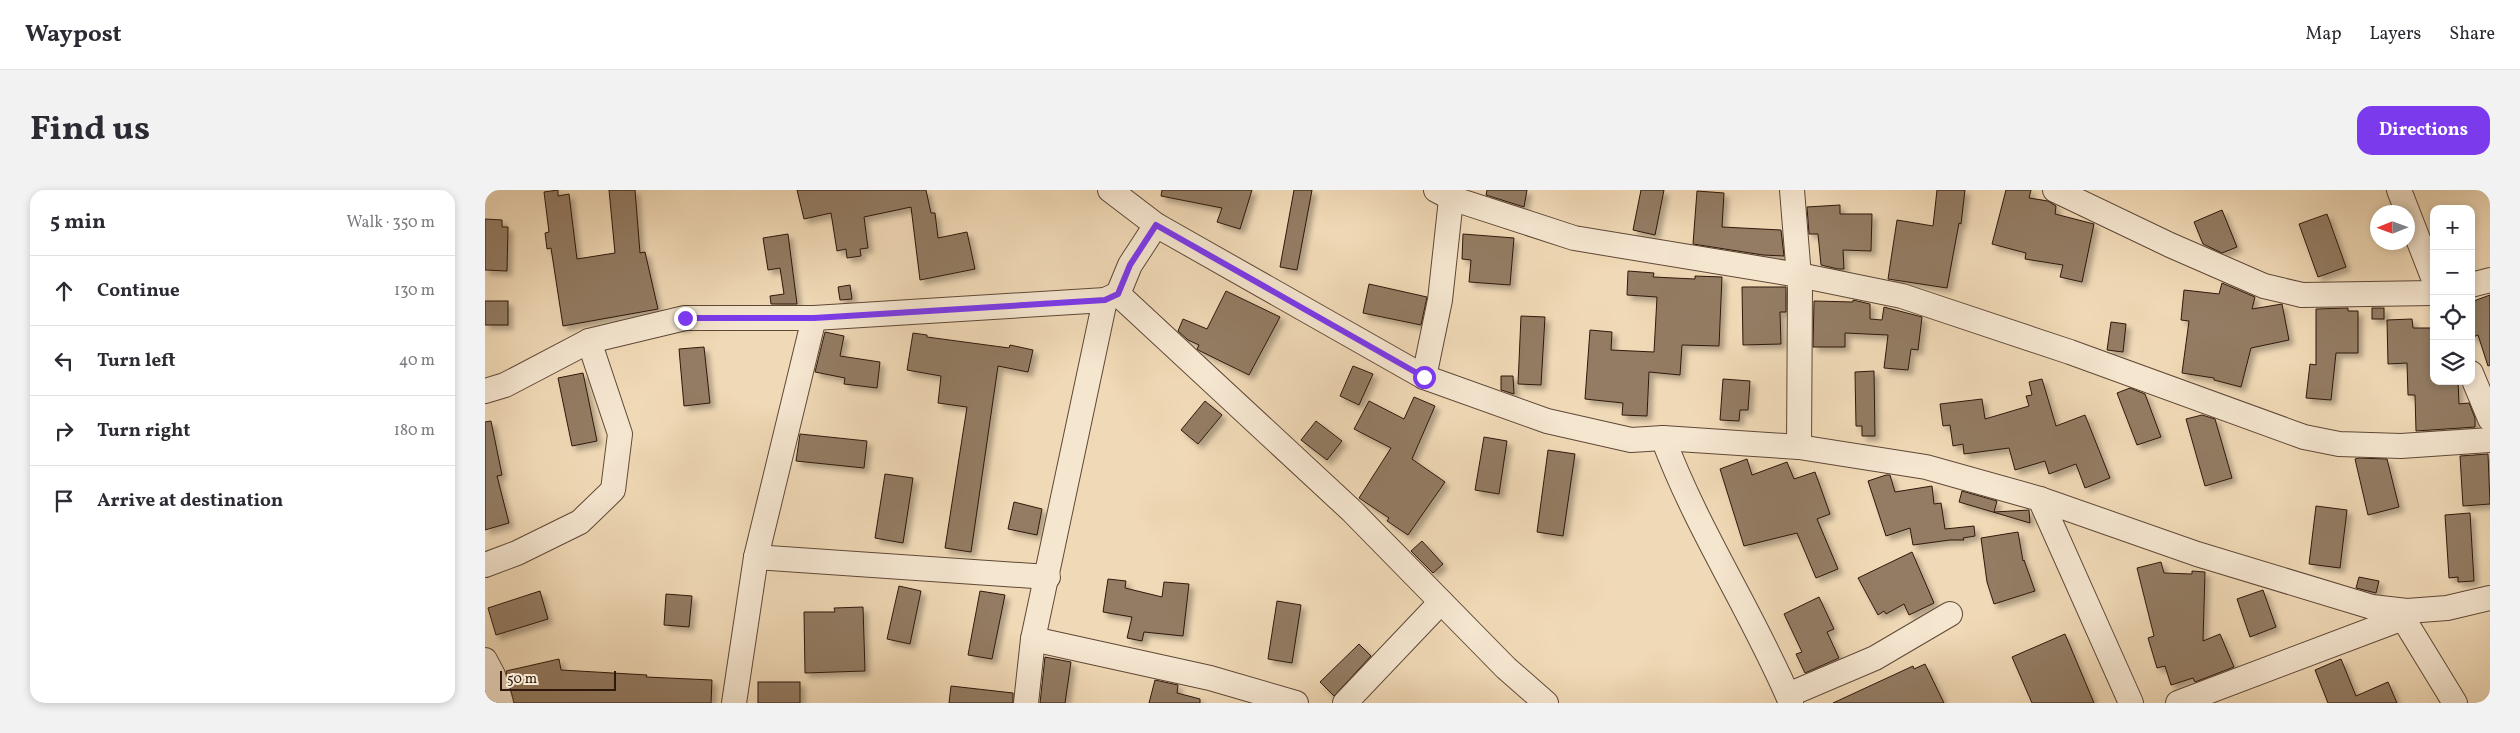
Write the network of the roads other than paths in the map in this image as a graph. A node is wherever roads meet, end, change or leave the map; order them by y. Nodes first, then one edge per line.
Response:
1 (1110, 190) edge
2 (1792, 190) edge
3 (2055, 190) edge
4 (2399, 190) edge
5 (1446, 193) edge
6 (1156, 225) junction
7 (2430, 270) edge
8 (1799, 275) junction
9 (2490, 280) edge
10 (2475, 284) edge
11 (2430, 293) edge
12 (1111, 297) junction
13 (814, 318) junction
14 (589, 341) junction
15 (1424, 377) junction
16 (2475, 383) edge
17 (485, 390) edge
18 (2490, 419) edge
19 (1663, 438) junction
20 (2490, 440) edge
21 (1799, 447) junction
22 (2040, 500) junction
23 (756, 557) junction
24 (485, 565) edge
25 (1048, 577) junction
26 (2490, 598) edge
27 (1441, 602) junction
28 (1950, 614) dead end
29 (2405, 614) junction
30 (1033, 639) junction
31 (485, 660) edge
32 (1789, 699) edge
33 (501, 703) edge
34 (734, 703) edge
35 (1026, 703) edge
36 (1296, 703) edge
37 (1345, 703) edge
38 (1546, 703) edge
39 (2131, 703) edge
40 (2178, 703) edge
41 (2455, 703) edge

1 - 6 street
2 - 8 street
3 - 11 street
4 - 7 street
5 - 8 street
5 - 15 street
6 - 12 street
6 - 15 street
8 - 20 street
8 - 21 street
9 - 10 street
12 - 13 street
12 - 25 street
12 - 27 street
13 - 14 street
13 - 23 street
14 - 17 street
14 - 24 street
15 - 19 street
16 - 18 street
19 - 21 street
19 - 32 street
21 - 22 street
22 - 29 street
22 - 39 street
23 - 25 street
23 - 34 street
25 - 30 street
26 - 29 street
27 - 37 street
27 - 38 street
28 - 32 street
29 - 40 street
29 - 41 street
30 - 35 street
30 - 36 street
31 - 33 street

